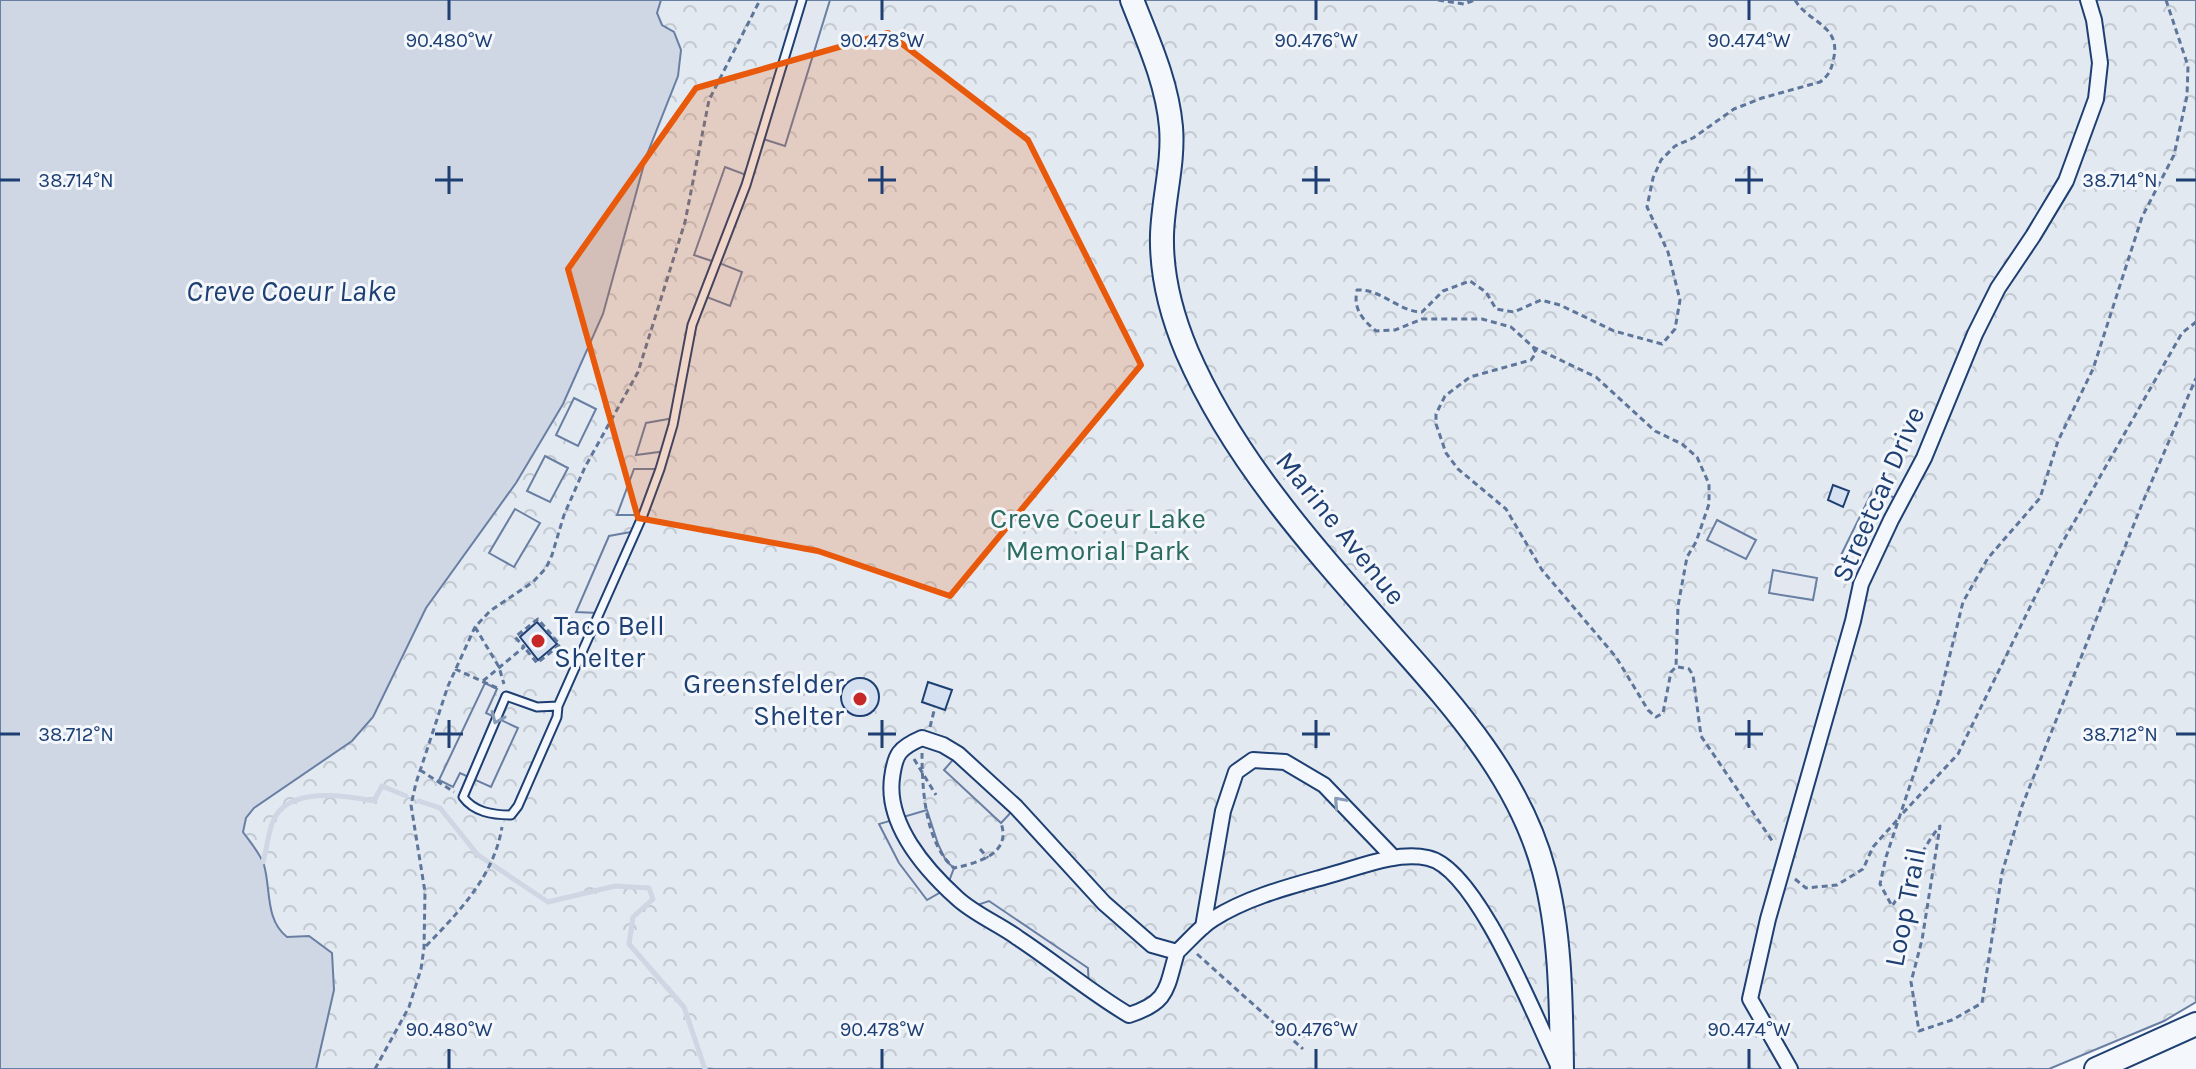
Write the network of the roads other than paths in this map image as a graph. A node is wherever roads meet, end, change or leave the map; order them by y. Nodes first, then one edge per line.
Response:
1 (802, 0) edge
2 (1132, 0) edge
3 (2088, 0) edge
4 (558, 706) junction
5 (1394, 858) junction
6 (1203, 927) junction
7 (1181, 948) junction
8 (2196, 1024) edge
9 (1561, 1069) edge
10 (1790, 1069) edge
11 (2096, 1069) edge

1 - 4 lane
2 - 9 main road, Marine Avenue
3 - 10 street, Streetcar Drive
4 -> 4 lane
5 - 6 street
5 -> 6 street
5 - 9 street
6 - 7 street
7 - 7 street
8 - 11 main road

